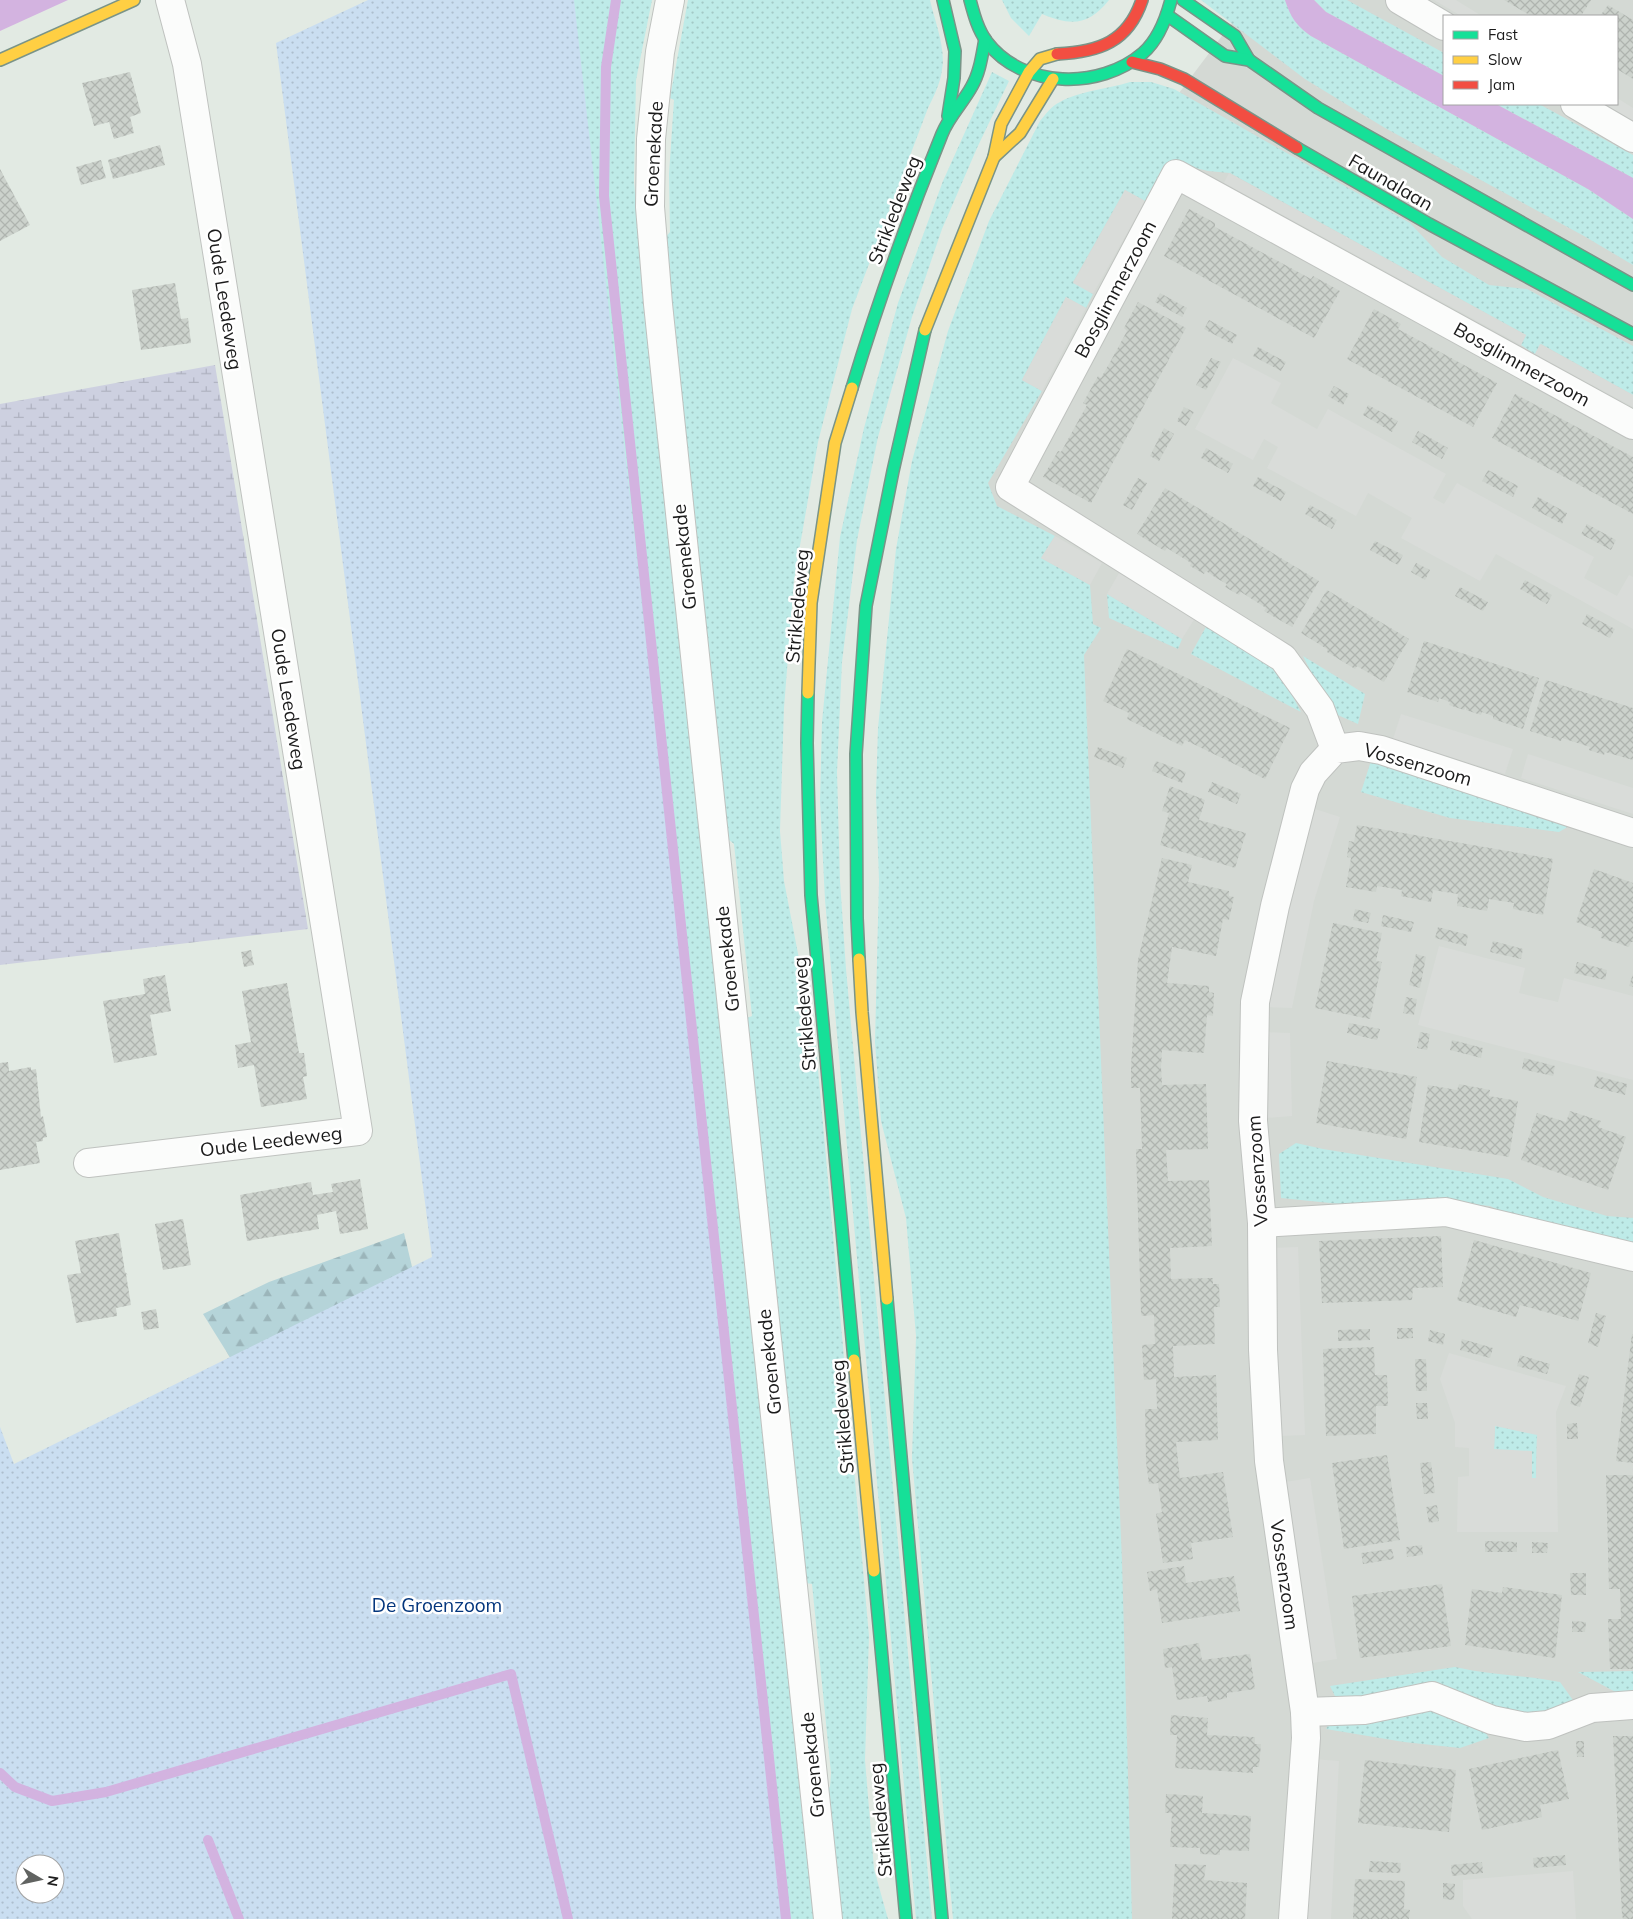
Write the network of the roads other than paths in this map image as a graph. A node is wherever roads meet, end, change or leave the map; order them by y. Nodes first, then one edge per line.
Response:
1 (134, 0) edge
2 (170, 0) edge
3 (670, 0) edge
4 (943, 0) edge
5 (970, 0) edge
6 (1142, 0) edge
7 (1148, 0) edge
8 (1171, 0) edge
9 (1184, 0) edge
10 (1400, 0) edge
11 (1167, 15) junction
12 (1443, 25) edge
13 (986, 39) junction
14 (0, 60) edge
15 (1248, 60) junction
16 (1132, 62) junction
17 (1029, 72) junction
18 (1053, 79) junction
19 (1577, 105) edge
20 (947, 122) junction
21 (1633, 138) edge
22 (994, 157) junction
23 (1633, 285) edge
24 (1633, 334) edge
25 (1633, 424) edge
26 (1335, 749) junction
27 (1633, 833) edge
28 (88, 1164) dead end
29 (1262, 1223) junction
30 (1633, 1258) edge
31 (1633, 1705) edge
32 (1306, 1712) junction
33 (828, 1919) edge
34 (906, 1919) edge
35 (942, 1919) edge
36 (1293, 1919) edge

1 - 14 main road
2 - 28 street, Oude Leedeweg
3 - 33 street, Groenekade
4 - 20 main road, Strikledeweg
5 - 13 main road
6 - 17 main road
7 - 11 main road, Faunalaan
8 - 11 main road
9 - 15 main road, Faunalaan
10 - 12 street
11 - 15 main road, Faunalaan
11 - 16 main road
13 - 17 main road
13 - 20 main road, Strikledeweg
15 - 23 main road, Faunalaan
16 - 18 main road
16 - 24 main road, Faunalaan
17 - 18 main road
17 - 22 main road
18 - 22 main road
19 - 21 street
20 - 34 main road, Strikledeweg
22 - 35 main road
25 - 26 street, Bosglimmerzoom
26 - 27 street, Vossenzoom
26 - 29 street, Vossenzoom
29 - 30 street
29 - 32 street, Vossenzoom
31 - 32 street
32 - 36 street, Vossenzoom

